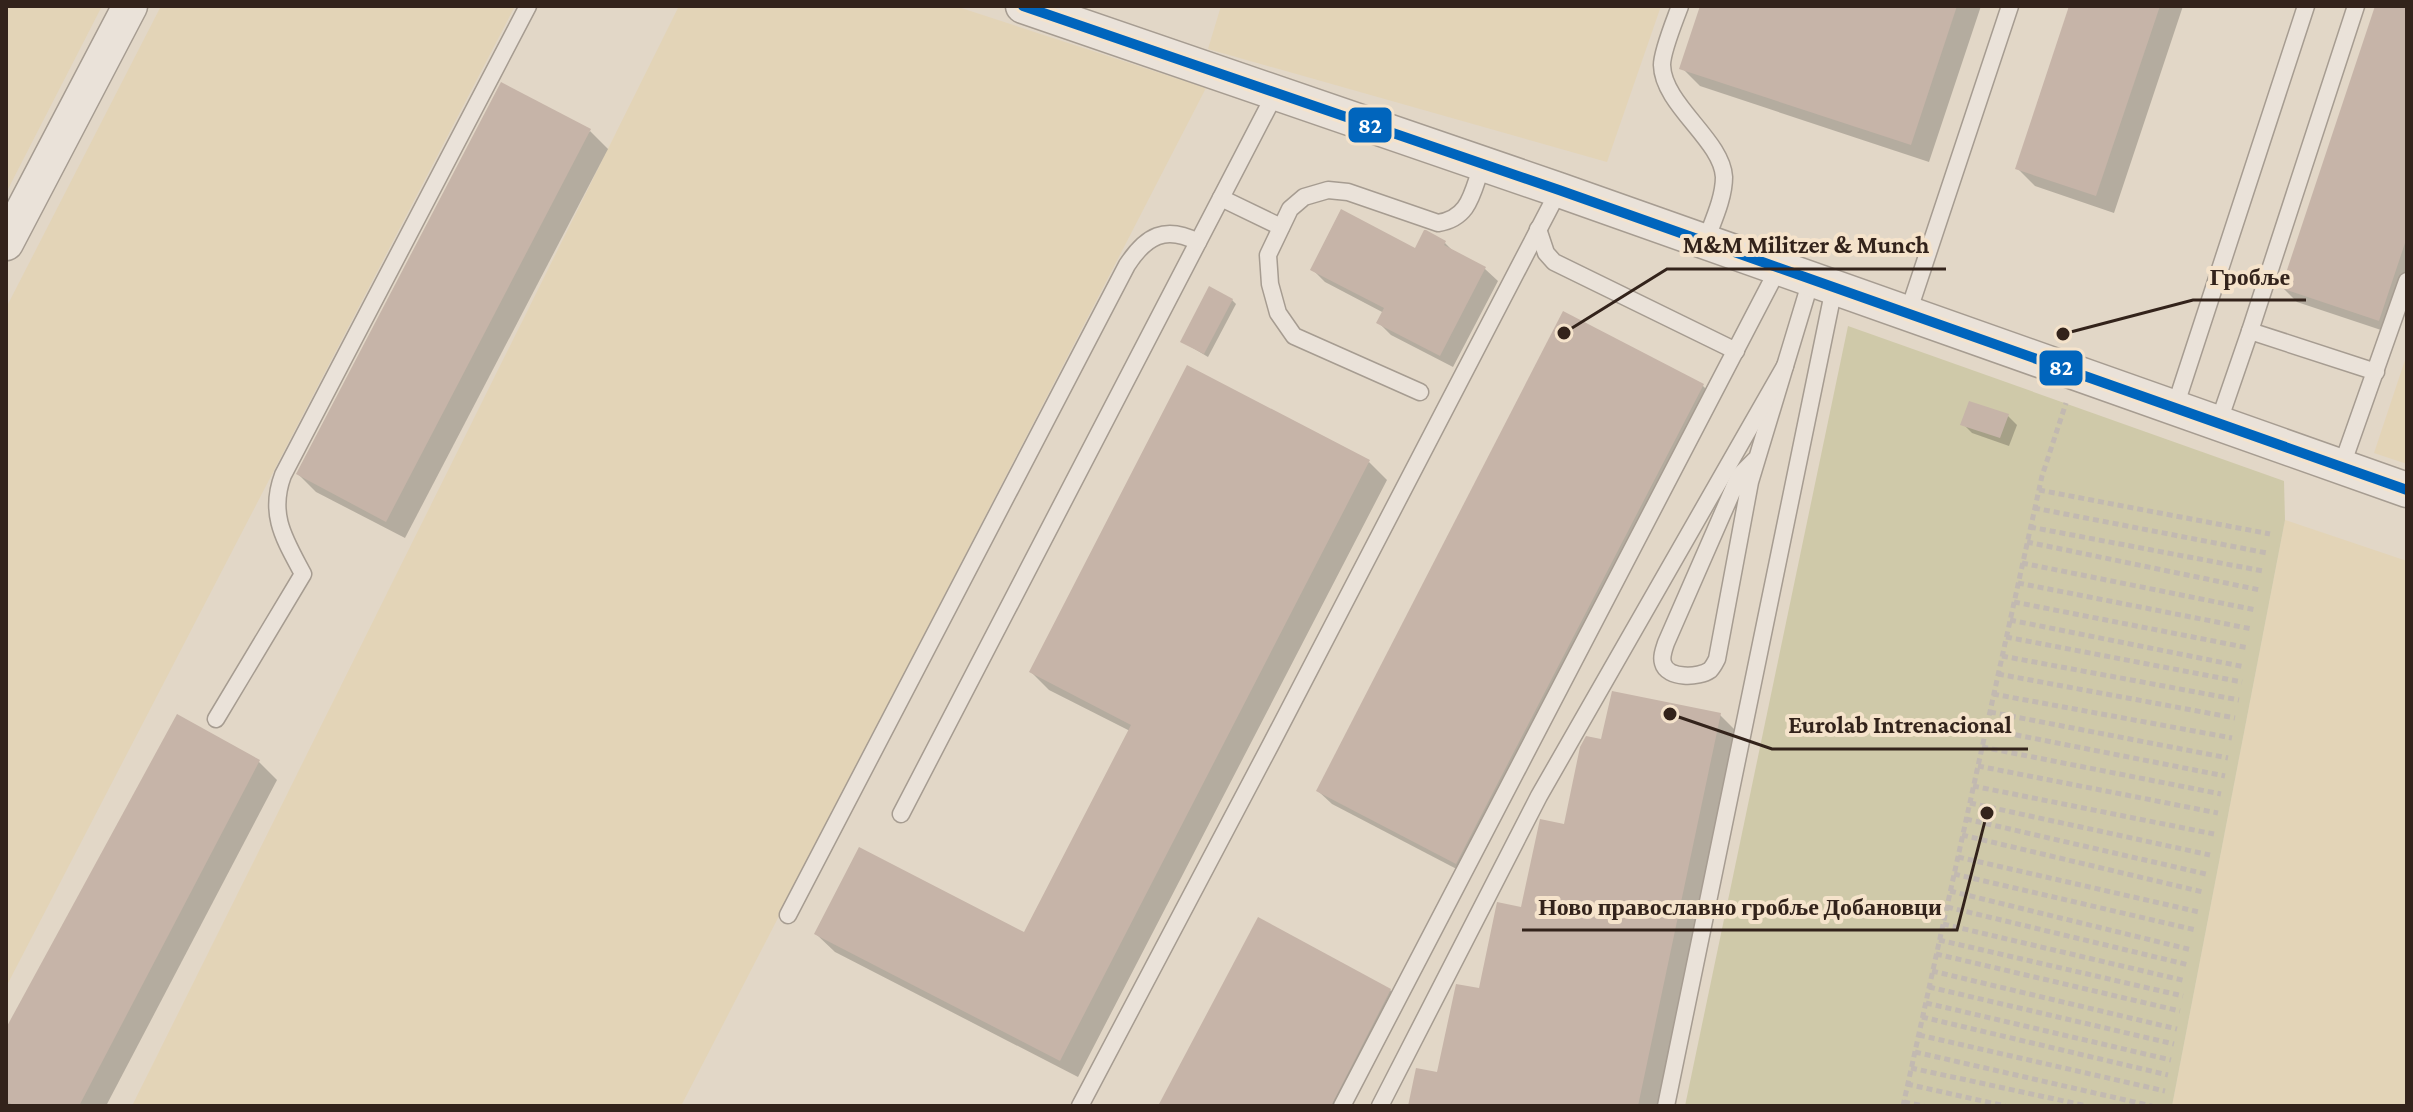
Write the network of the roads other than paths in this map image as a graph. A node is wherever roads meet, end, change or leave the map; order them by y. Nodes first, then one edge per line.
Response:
1 (130, 6) edge
2 (528, 6) edge
3 (1023, 6) edge
4 (1680, 6) edge
5 (2010, 6) edge
6 (2306, 6) edge
7 (2356, 6) edge
8 (1276, 92) junction
9 (1483, 163) junction
10 (1559, 190) junction
11 (1221, 198) junction
12 (1281, 227) junction
13 (1538, 229) junction
14 (1198, 242) junction
15 (6, 243) edge
16 (1705, 243) junction
17 (1778, 269) junction
18 (2407, 281) edge
19 (1823, 284) junction
20 (1908, 313) junction
21 (2250, 331) junction
22 (1736, 351) junction
23 (1785, 366) junction
24 (2376, 372) junction
25 (1420, 392) dead end
26 (2175, 407) junction
27 (2218, 424) junction
28 (1756, 459) junction
29 (2341, 468) junction
30 (2407, 490) edge
31 (216, 719) dead end
32 (901, 814) dead end
33 (788, 915) dead end
34 (1080, 1106) edge
35 (1342, 1106) edge
36 (1380, 1106) edge
37 (1666, 1106) edge

1 - 15 street
2 - 31 lane
3 - 8 street
4 - 16 lane
5 - 20 lane
6 - 26 lane
7 - 21 lane
8 - 9 street
8 - 11 lane
9 - 10 street
9 - 12 lane
10 - 13 lane
10 - 16 street
11 - 12 lane
11 - 14 lane
12 - 25 lane
13 - 22 lane
13 - 34 lane
14 - 32 lane
14 - 33 lane
16 - 17 street
17 - 19 street
17 - 22 lane
18 - 24 lane
19 - 20 street
19 - 23 lane
19 - 37 lane
20 - 26 street
21 - 24 lane
21 - 27 lane
22 - 35 lane
23 - 28 lane
23 - 36 lane
24 - 29 lane
26 - 27 street
27 - 29 street
28 - 28 lane
29 - 30 street

